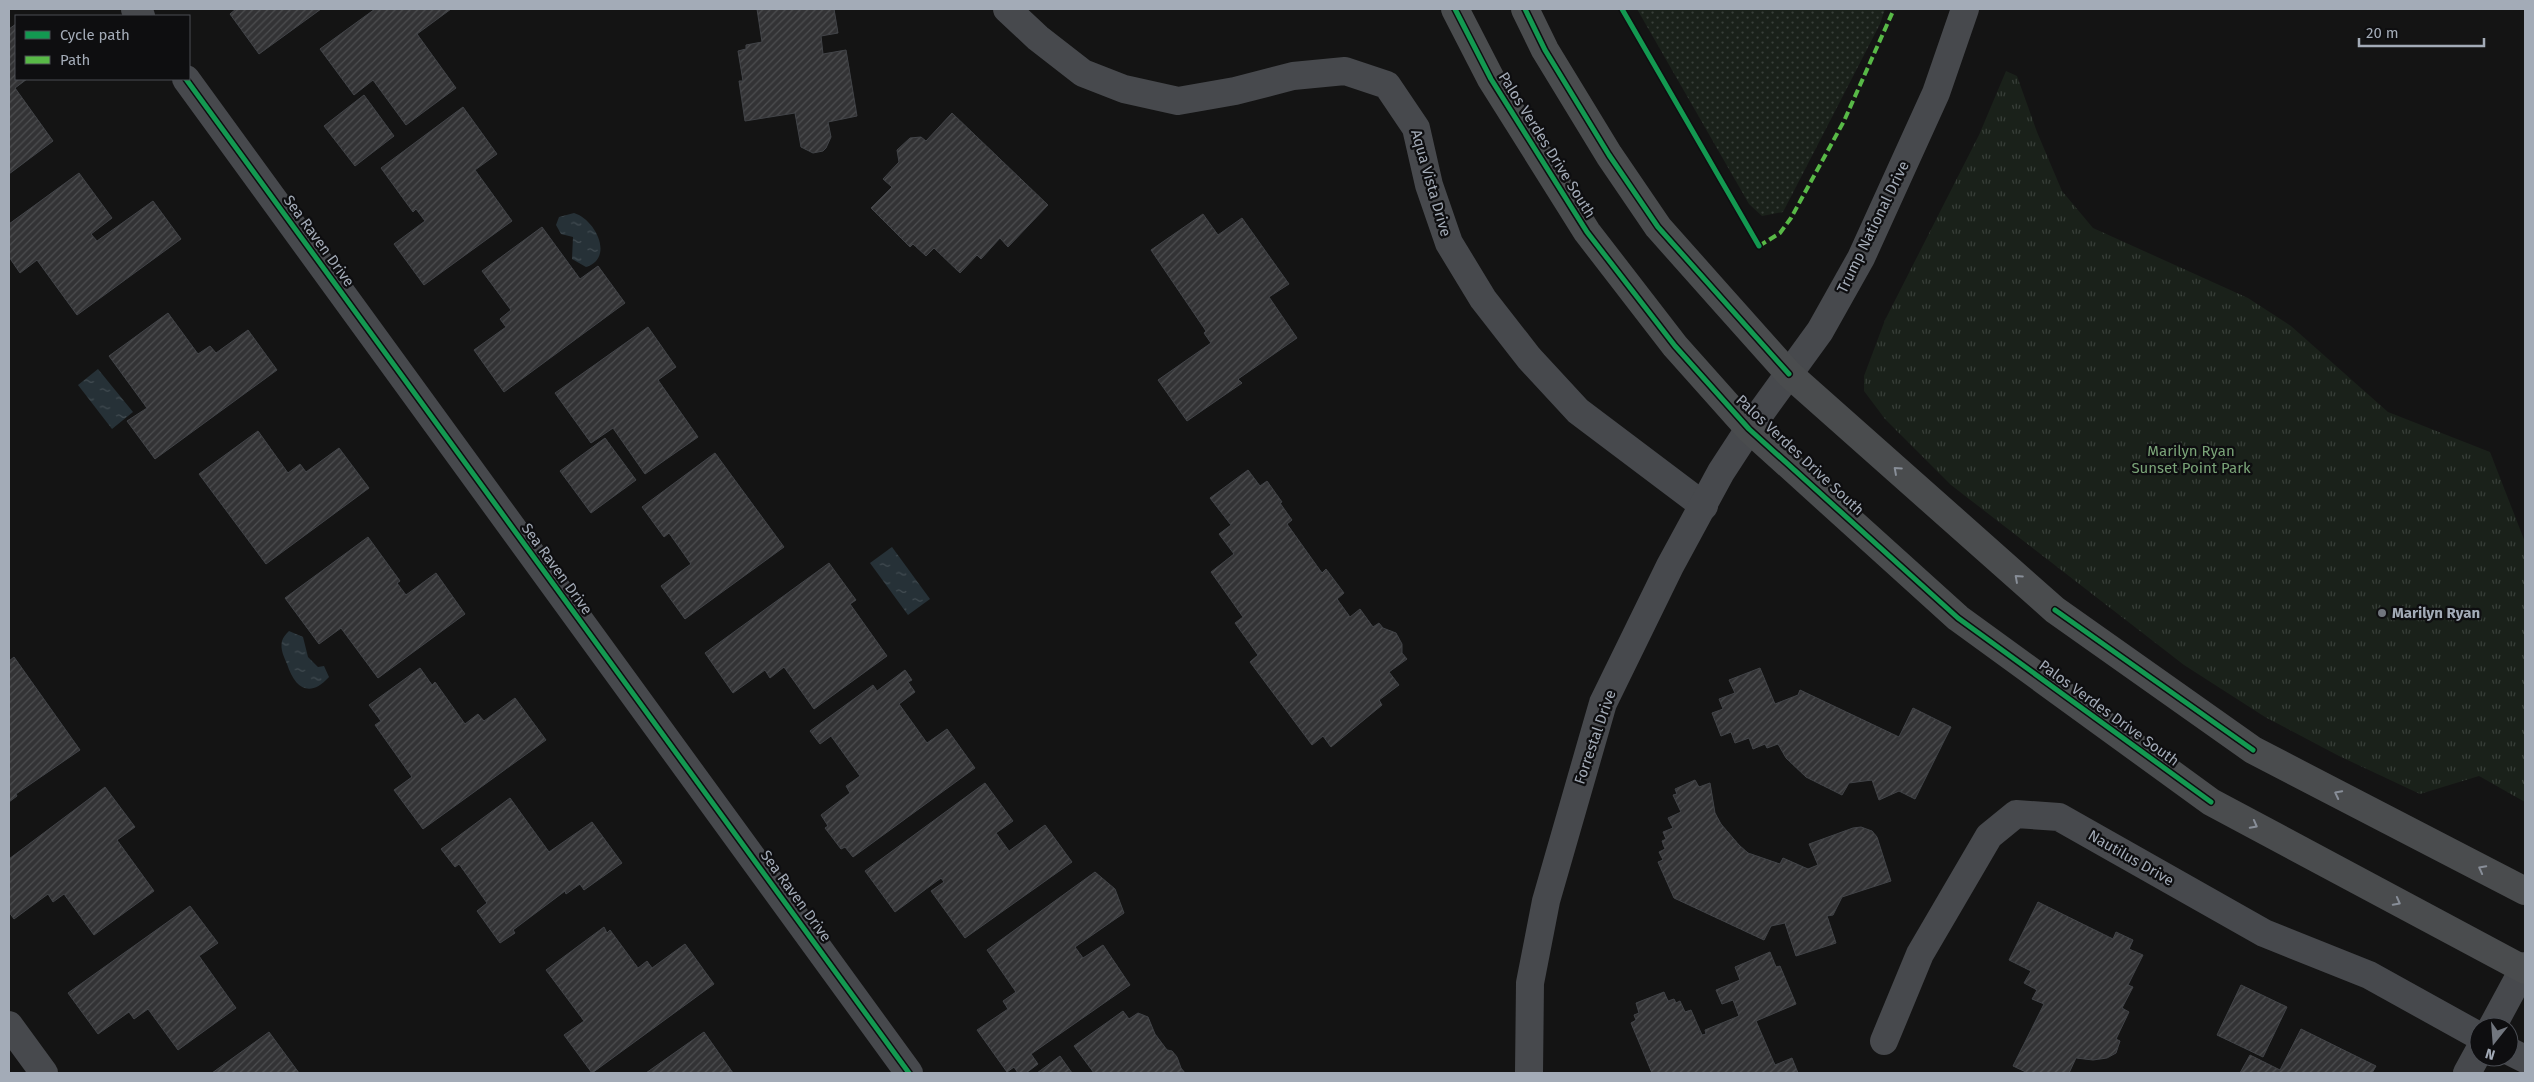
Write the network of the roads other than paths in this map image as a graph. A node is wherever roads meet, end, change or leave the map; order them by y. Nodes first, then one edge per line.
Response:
1 (1007, 9) edge
2 (1455, 9) edge
3 (1524, 9) edge
4 (1965, 9) edge
5 (187, 80) edge
6 (1789, 374) junction
7 (1749, 429) junction
8 (1704, 506) junction
9 (2525, 891) edge
10 (2525, 968) edge
11 (2498, 1017) edge
12 (9, 1025) edge
13 (2469, 1031) edge
14 (1884, 1041) dead end
15 (44, 1073) edge
16 (909, 1073) edge
17 (1529, 1073) edge

1 - 8 street, Aqua Vista Drive
2 - 7 main road, Palos Verdes Drive South
3 - 6 main road
4 - 6 street, Trump National Drive
5 - 16 street, Sea Raven Drive
6 - 7 street, Trump National Drive
9 -> 6 main road
7 - 8 street, Forrestal Drive
7 -> 10 main road, Palos Verdes Drive South
8 - 17 street, Forrestal Drive
10 - 11 street
12 - 15 street
13 - 14 street, Nautilus Drive

